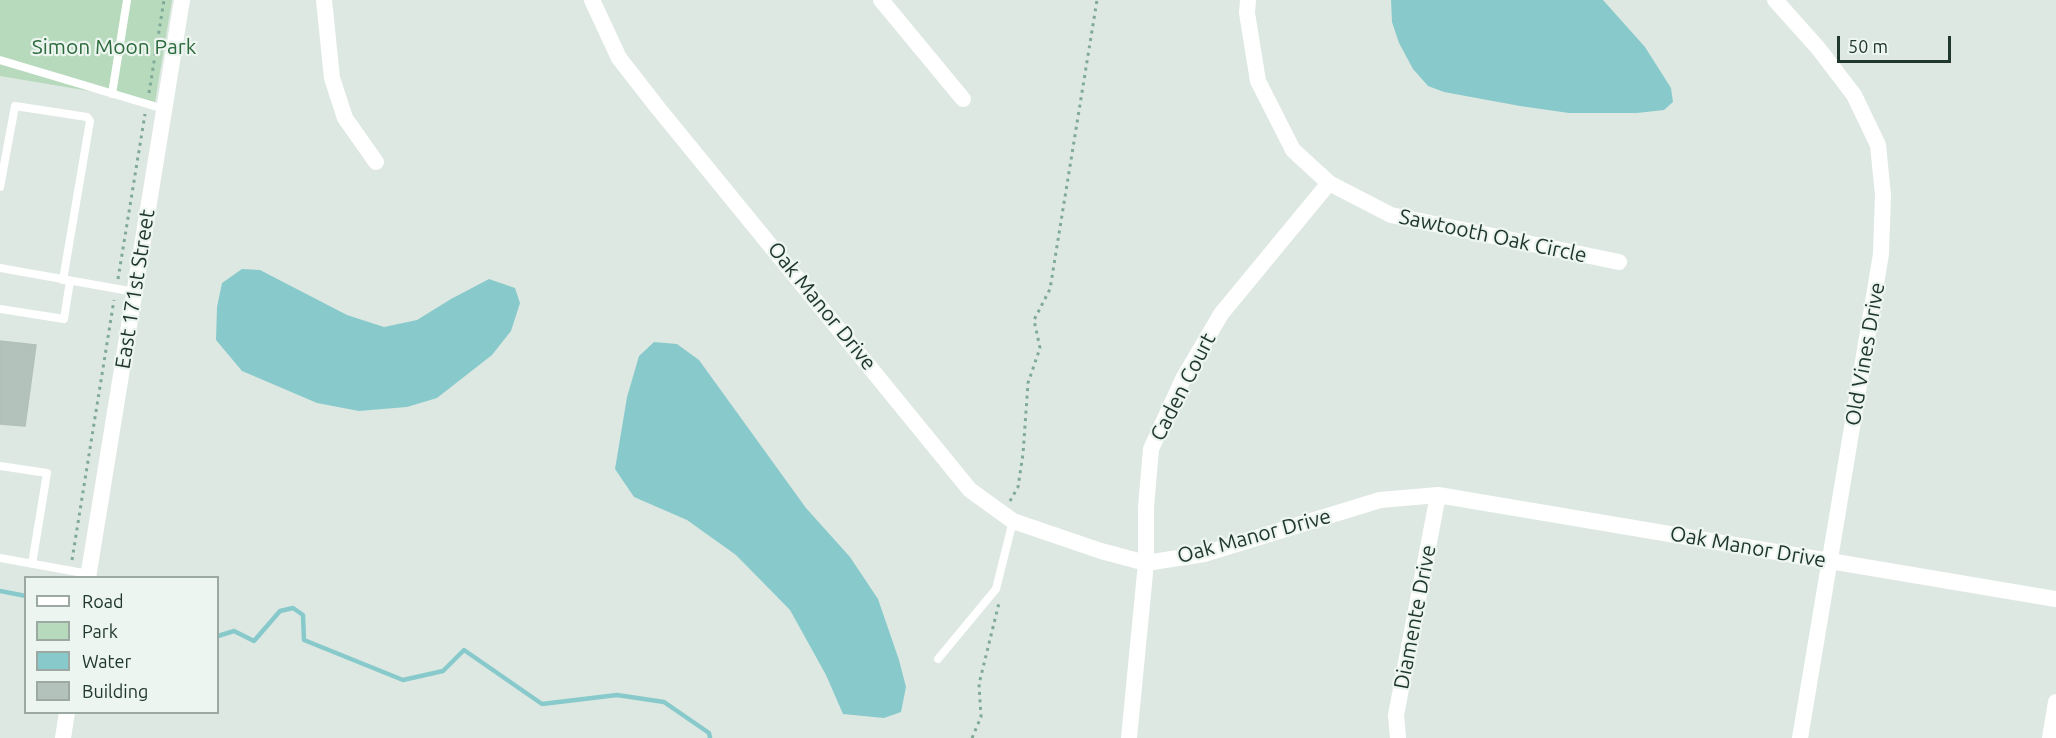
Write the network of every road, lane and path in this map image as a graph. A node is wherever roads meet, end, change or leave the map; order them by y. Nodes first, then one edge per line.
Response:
1 (127, 0) edge
2 (182, 0) edge
3 (324, 0) edge
4 (592, 0) edge
5 (881, 0) edge
6 (1097, 0) edge
7 (1248, 0) edge
8 (1775, 0) edge
9 (0, 60) edge
10 (112, 94) junction
11 (963, 99) dead end
12 (164, 109) junction
13 (376, 162) dead end
14 (1329, 183) junction
15 (0, 187) edge
16 (1619, 262) dead end
17 (0, 268) edge
18 (67, 280) junction
19 (135, 292) junction
20 (0, 309) edge
21 (0, 466) edge
22 (1438, 495) junction
23 (1008, 517) junction
24 (0, 558) edge
25 (1830, 561) junction
26 (1146, 563) junction
27 (32, 564) junction
28 (89, 576) edge
29 (2056, 599) edge
30 (1000, 600) dead end
31 (938, 659) dead end
32 (2056, 702) edge
33 (67, 714) edge
34 (63, 738) edge
35 (972, 738) edge
36 (1128, 738) edge
37 (1398, 738) edge
38 (1800, 738) edge
39 (2050, 738) edge

1 - 10 lane
2 - 12 street, East 171st Street
3 - 13 street
4 - 23 street, Oak Manor Drive
5 - 11 street
6 - 23 path
7 - 14 street, Sawtooth Oak Circle
8 - 25 street, Old Vines Drive
9 - 10 lane
10 - 12 lane
12 - 19 street, East 171st Street
14 - 16 street, Sawtooth Oak Circle
14 - 26 street, Caden Court
15 - 18 lane
17 - 18 lane
18 - 19 lane
18 - 20 lane
19 - 28 street, East 171st Street
21 - 27 lane
22 - 25 street, Oak Manor Drive
22 - 26 street, Oak Manor Drive
22 - 37 street, Diamente Drive
23 - 26 street, Oak Manor Drive
23 - 31 lane
24 - 27 lane
25 - 29 street, Oak Manor Drive
25 - 38 street, Old Vines Drive
26 - 36 street, Caden Court
27 - 28 lane
30 - 35 path
32 - 39 street
33 - 34 street

